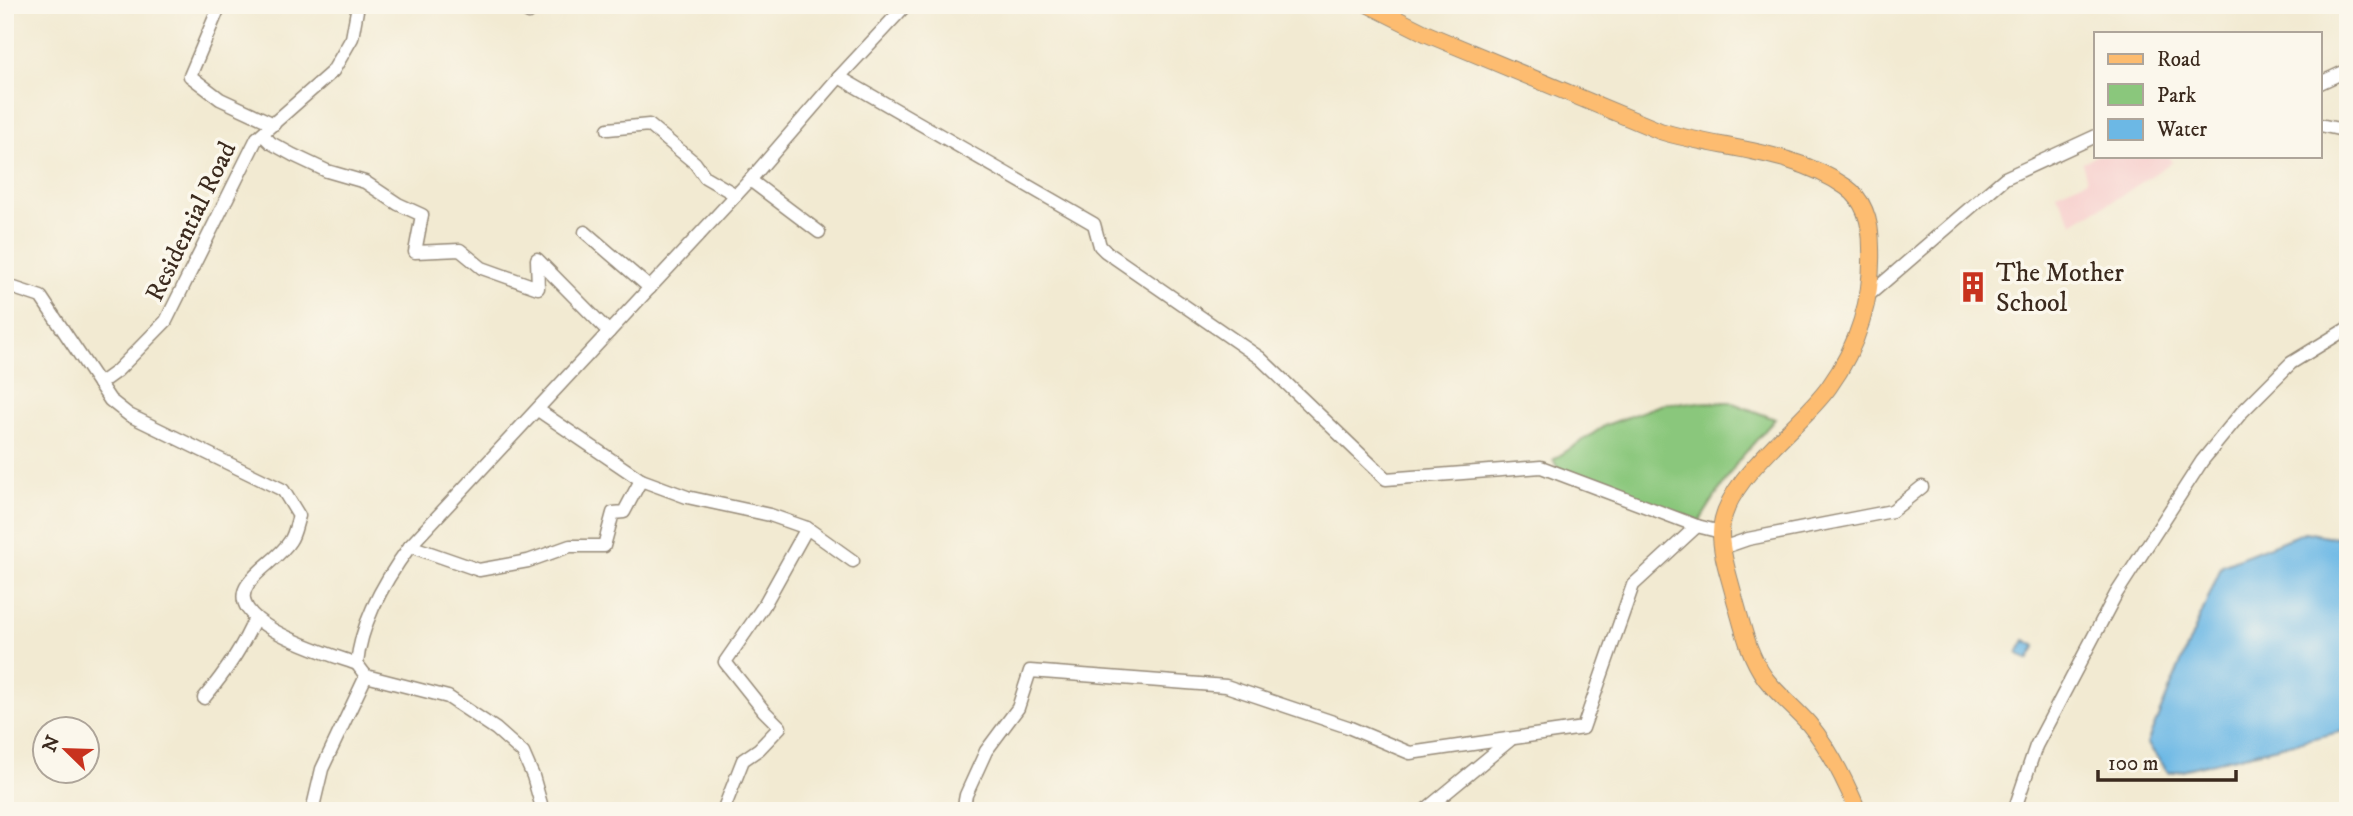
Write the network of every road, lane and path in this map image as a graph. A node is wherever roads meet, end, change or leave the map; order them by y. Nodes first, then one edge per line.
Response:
1 (220, 5) edge
2 (358, 5) edge
3 (515, 5) edge
4 (535, 5) edge
5 (906, 5) edge
6 (1369, 5) edge
7 (2348, 70) edge
8 (839, 77) junction
9 (2322, 82) edge
10 (274, 124) junction
11 (2322, 125) edge
12 (608, 129) dead end
13 (2348, 131) edge
14 (262, 134) junction
15 (2094, 137) edge
16 (750, 180) junction
17 (736, 195) junction
18 (585, 232) dead end
19 (819, 232) dead end
20 (5, 285) edge
21 (650, 288) junction
22 (1870, 294) junction
23 (2348, 328) edge
24 (609, 332) junction
25 (99, 384) junction
26 (538, 410) junction
27 (641, 480) junction
28 (1922, 487) dead end
29 (1697, 526) junction
30 (807, 528) junction
31 (1721, 540) junction
32 (410, 546) junction
33 (853, 561) dead end
34 (254, 618) junction
35 (358, 664) junction
36 (366, 676) junction
37 (204, 698) dead end
38 (1512, 738) junction
39 (312, 811) edge
40 (543, 811) edge
41 (723, 811) edge
42 (962, 811) edge
43 (1424, 811) edge
44 (1858, 811) edge
45 (2014, 811) edge

1 - 10 street
2 - 10 street, Residential Road
3 - 4 street
5 - 8 street
6 - 22 main road
7 - 9 street
8 - 16 street
8 - 29 street
10 - 14 street, Residential Road
11 - 13 street
12 - 17 street
14 - 24 street
14 - 25 street, Residential Road
15 - 22 street
16 - 17 street
16 - 19 street
17 - 21 street
18 - 21 street
20 - 25 street
21 - 24 street
22 - 31 main road
23 - 45 street
24 - 26 street
25 - 34 street
26 - 27 street
26 - 32 street
27 - 30 street
27 - 32 street
28 - 31 street
29 - 31 street
29 - 38 street
30 - 33 street
30 - 41 street
31 - 44 main road
32 - 35 street
34 - 35 street
34 - 37 street
35 - 36 street
36 - 39 street
36 - 40 street
38 - 42 street
38 - 43 street

